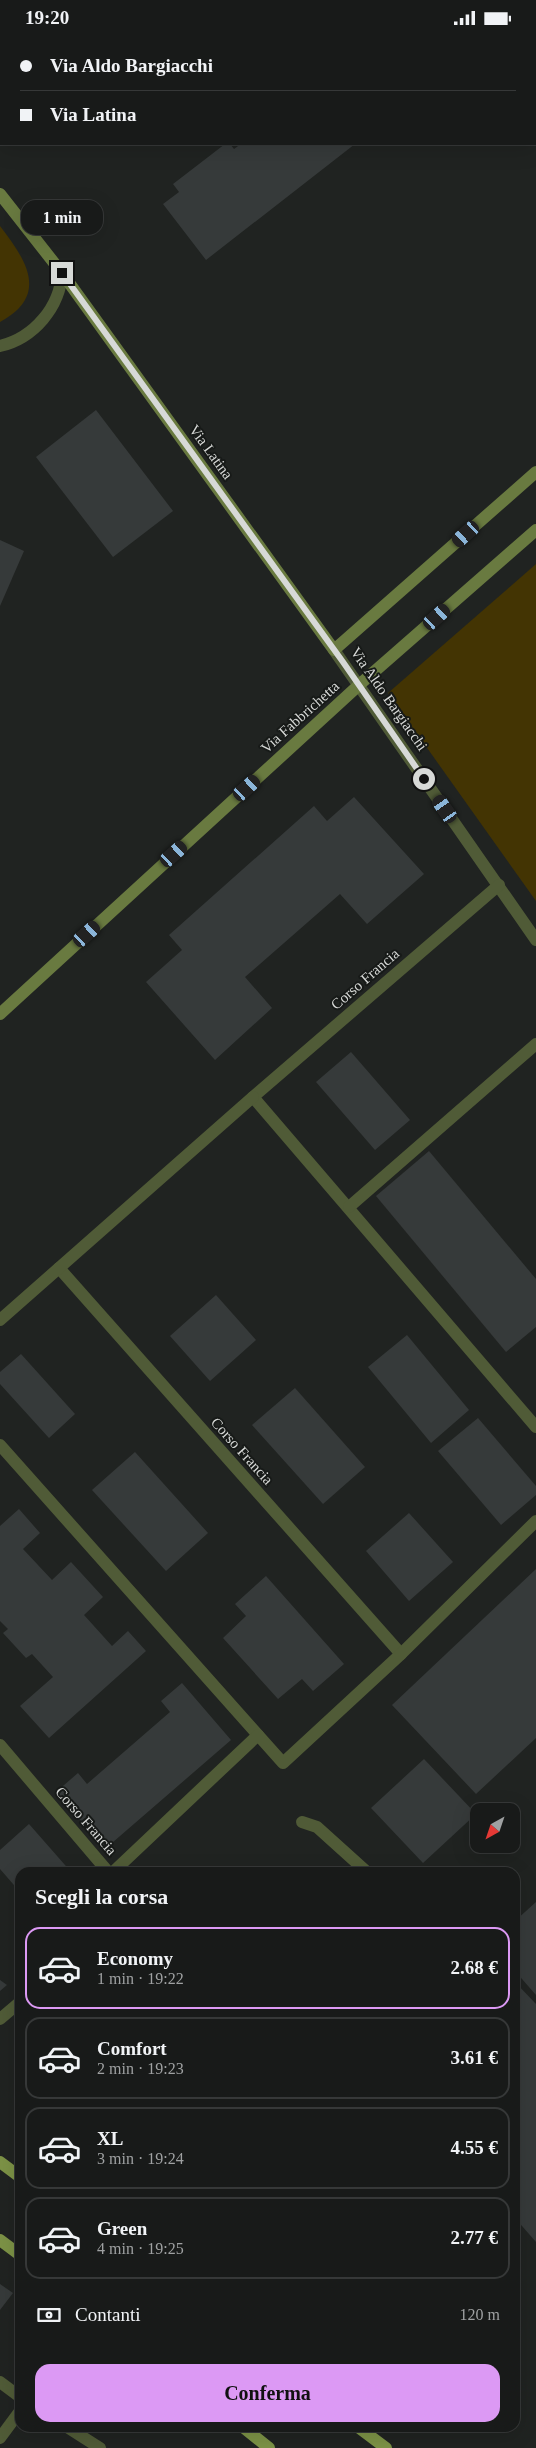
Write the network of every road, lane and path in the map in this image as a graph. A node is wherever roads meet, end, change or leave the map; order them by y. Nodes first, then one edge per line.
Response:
1 (0, 194) edge
2 (62, 273) junction
3 (0, 346) edge
4 (536, 472) edge
5 (536, 530) edge
6 (334, 650) junction
7 (359, 685) junction
8 (499, 885) junction
9 (536, 940) edge
10 (0, 1013) edge
11 (536, 1044) edge
12 (253, 1097) junction
13 (349, 1207) junction
14 (59, 1268) junction
15 (0, 1320) edge
16 (536, 1427) edge
17 (0, 1445) edge
18 (536, 1521) edge
19 (401, 1654) junction
20 (258, 1735) junction
21 (0, 1745) edge
22 (302, 1822) dead end
23 (105, 1867) edge
24 (116, 1867) edge
25 (361, 1867) edge
26 (15, 2006) edge
27 (0, 2019) edge
28 (0, 2162) edge
29 (15, 2171) edge
30 (0, 2240) edge
31 (15, 2251) edge
32 (0, 2382) edge
33 (15, 2393) edge
34 (15, 2418) edge
35 (75, 2432) edge
36 (248, 2432) edge
37 (365, 2432) edge
38 (0, 2438) edge
39 (100, 2448) edge
40 (268, 2448) edge
41 (386, 2448) edge

1 - 2 street, Via Latina
2 - 3 street
2 - 6 street, Via Latina
4 - 6 street
5 - 7 street, Via Fabbrichetta
6 - 7 street, Via Aldo Bargiacchi
7 - 8 street, Via Aldo Bargiacchi
7 - 10 street, Via Fabbrichetta
8 - 9 street, Via Aldo Bargiacchi
8 - 12 street, Corso Francia
11 - 13 street
12 - 13 street
12 - 14 street, Corso Francia
13 - 16 street
14 - 15 street, Corso Francia
14 - 19 street, Corso Francia
17 - 20 street
18 - 19 street
19 - 20 street
20 - 24 street, Corso Francia
21 - 23 street, Corso Francia
22 - 25 street
26 - 27 street
28 - 29 main road
30 - 31 main road
32 - 33 street
34 - 38 street
35 - 39 street
36 - 40 main road
37 - 41 main road

